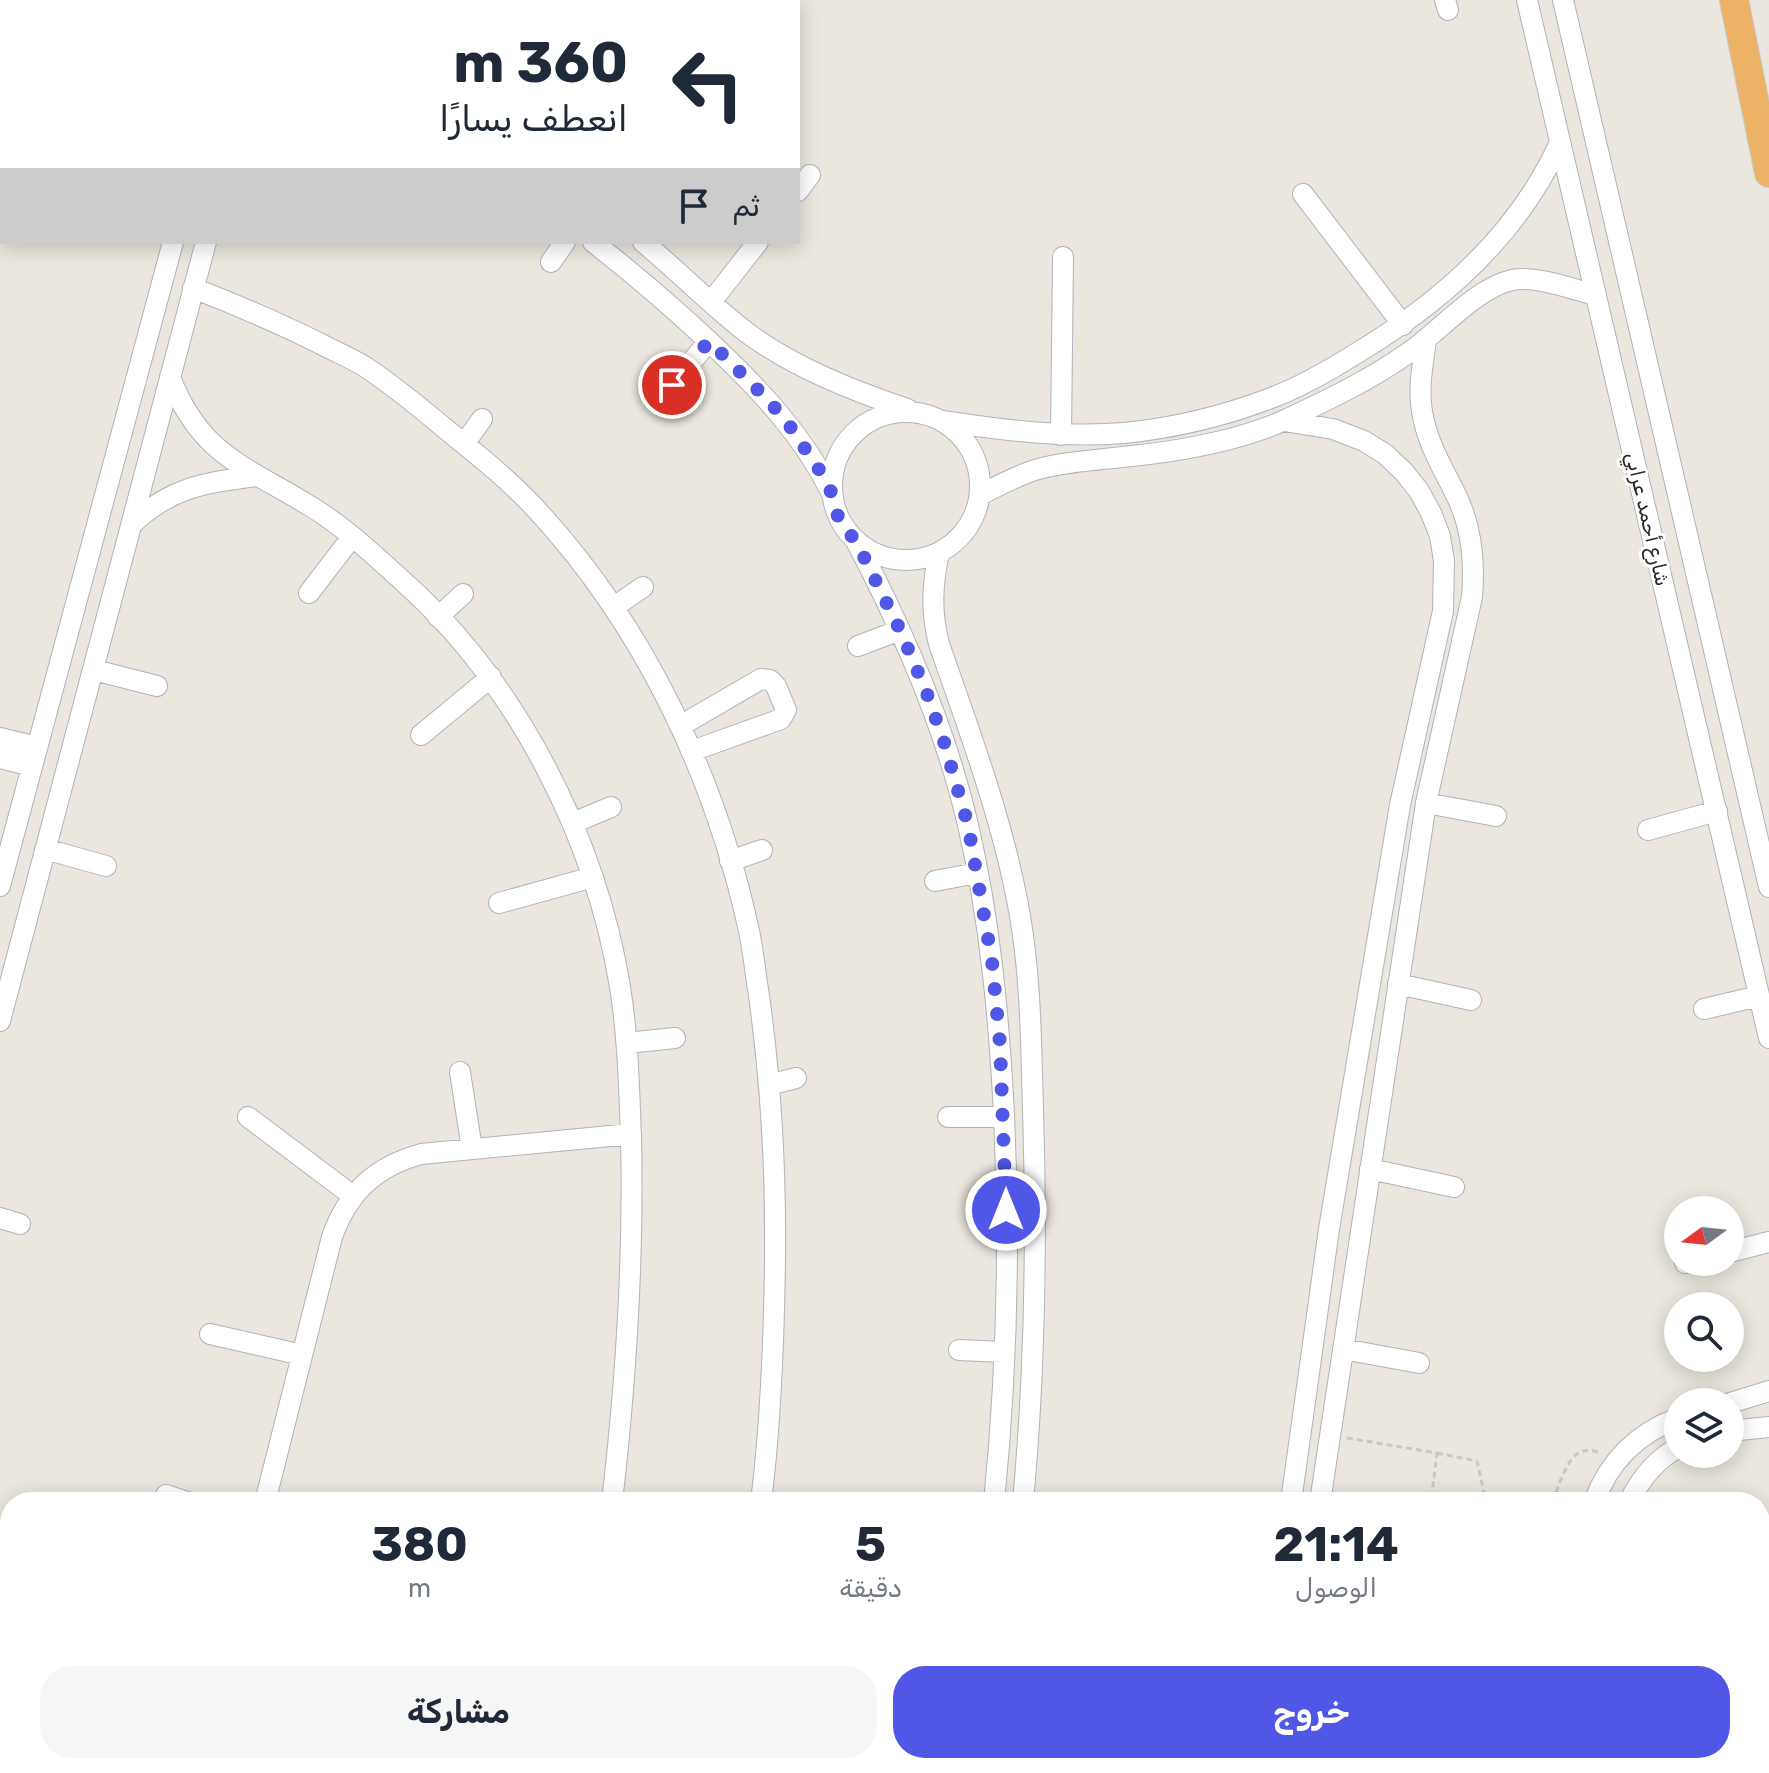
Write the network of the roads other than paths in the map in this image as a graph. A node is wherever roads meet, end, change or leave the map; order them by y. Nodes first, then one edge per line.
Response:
1 (1551, 0) edge
2 (1563, 0) edge
3 (1734, 0) edge
4 (1528, 2) edge
5 (1560, 142) junction
6 (1769, 173) edge
7 (1303, 194) dead end
8 (165, 244) edge
9 (205, 244) edge
10 (564, 244) edge
11 (595, 244) edge
12 (645, 244) edge
13 (756, 244) edge
14 (1063, 257) dead end
15 (551, 262) dead end
16 (193, 288) junction
17 (1595, 295) junction
18 (711, 302) junction
19 (1403, 325) junction
20 (709, 341) junction
21 (1426, 341) junction
22 (170, 377) junction
23 (672, 385) dead end
24 (915, 412) junction
25 (482, 419) dead end
26 (942, 421) junction
27 (1284, 421) junction
28 (1061, 435) junction
29 (464, 444) junction
30 (256, 476) junction
31 (831, 492) junction
32 (980, 495) junction
33 (131, 525) junction
34 (352, 537) junction
35 (857, 543) junction
36 (939, 553) junction
37 (643, 587) dead end
38 (309, 593) dead end
39 (463, 594) dead end
40 (614, 607) junction
41 (438, 617) junction
42 (900, 630) junction
43 (858, 646) dead end
44 (94, 670) junction
45 (491, 677) junction
46 (157, 686) dead end
47 (680, 726) junction
48 (421, 735) dead end
49 (0, 738) edge
50 (692, 751) junction
51 (35, 756) junction
52 (0, 758) edge
53 (1426, 803) junction
54 (611, 807) dead end
55 (1717, 811) junction
56 (1496, 816) dead end
57 (573, 823) junction
58 (1648, 830) dead end
59 (45, 849) junction
60 (762, 850) dead end
61 (730, 861) junction
62 (106, 866) dead end
63 (977, 873) junction
64 (593, 877) junction
65 (935, 881) dead end
66 (0, 886) edge
67 (1769, 887) edge
68 (499, 903) dead end
69 (1398, 984) junction
70 (4, 992) edge
71 (1759, 996) junction
72 (1471, 1000) dead end
73 (1704, 1009) dead end
74 (0, 1021) edge
75 (675, 1038) dead end
76 (1769, 1038) edge
77 (627, 1043) junction
78 (460, 1072) dead end
79 (796, 1078) dead end
80 (769, 1085) junction
81 (248, 1117) dead end
82 (948, 1117) dead end
83 (1004, 1117) junction
84 (631, 1134) junction
85 (472, 1149) junction
86 (1370, 1169) junction
87 (1454, 1187) dead end
88 (353, 1196) junction
89 (1769, 1242) edge
90 (1744, 1248) edge
91 (210, 1334) dead end
92 (1343, 1349) junction
93 (959, 1350) dead end
94 (1004, 1352) junction
95 (302, 1355) junction
96 (1419, 1363) dead end
97 (1769, 1391) edge
98 (1744, 1399) edge
99 (1303, 1419) junction
100 (1664, 1424) edge
101 (1769, 1427) edge
102 (1331, 1430) junction
103 (1744, 1430) edge
104 (1664, 1458) edge
105 (268, 1492) edge
106 (613, 1492) edge
107 (762, 1492) edge
108 (995, 1492) edge
109 (1024, 1492) edge
110 (1292, 1492) edge
111 (1322, 1492) edge
112 (1598, 1492) edge
113 (1634, 1492) edge

1 - 4 street
2 - 67 street
3 - 6 highway
4 - 5 street, شارع أحمد عرابي
5 - 17 street, شارع أحمد عرابي
5 - 19 street
7 - 19 street
8 - 51 street
9 - 16 street
10 - 15 street
11 - 20 street
12 - 18 street
13 - 18 street
14 - 28 street
16 - 22 street
16 - 29 street
17 - 21 street
17 - 55 street, شارع أحمد عرابي
18 - 24 street
19 - 28 street
20 - 23 street
20 - 31 street
21 - 27 street
21 - 53 street
22 - 30 street
22 - 33 street
24 - 26 street
24 - 31 street
25 - 29 street
26 - 28 street
26 - 32 street
27 - 32 street
27 - 99 street
29 - 40 street
30 - 33 street
30 - 34 street
31 - 35 street
32 - 36 street
33 - 44 street
34 - 38 street
34 - 41 street
35 - 36 street
35 - 42 street
36 - 109 street
37 - 40 street
39 - 41 street
40 - 47 street
41 - 45 street
42 - 43 street
42 - 63 street
44 - 46 street
44 - 59 street
45 - 48 street
45 - 57 street
47 - 50 street
47 - 50 street
49 - 51 street
50 - 61 street
51 - 52 street
51 - 66 street
53 - 56 street
53 - 69 street
54 - 57 street
55 - 58 street
55 - 71 street, شارع أحمد عرابي
57 - 64 street
59 - 62 street
59 - 70 street
60 - 61 street
61 - 80 street
63 - 65 street
63 - 83 street
64 - 68 street
64 - 77 street
69 - 72 street
69 - 86 street
70 - 74 street
71 - 73 street
71 - 76 street, شارع أحمد عرابي
75 - 77 street
77 - 84 street
78 - 85 street
79 - 80 street
80 - 107 street
81 - 88 street
82 - 83 street
83 - 94 street
84 - 85 street
84 - 106 street
85 - 88 street
86 - 87 street
86 - 92 street
88 - 95 street
89 - 90 street
91 - 95 street
92 - 96 street
92 - 102 street
93 - 94 street
94 - 108 street
95 - 105 street
97 - 98 street
99 - 102 street
99 - 110 street
100 - 112 street
101 - 103 street
102 - 111 street
104 - 113 street

